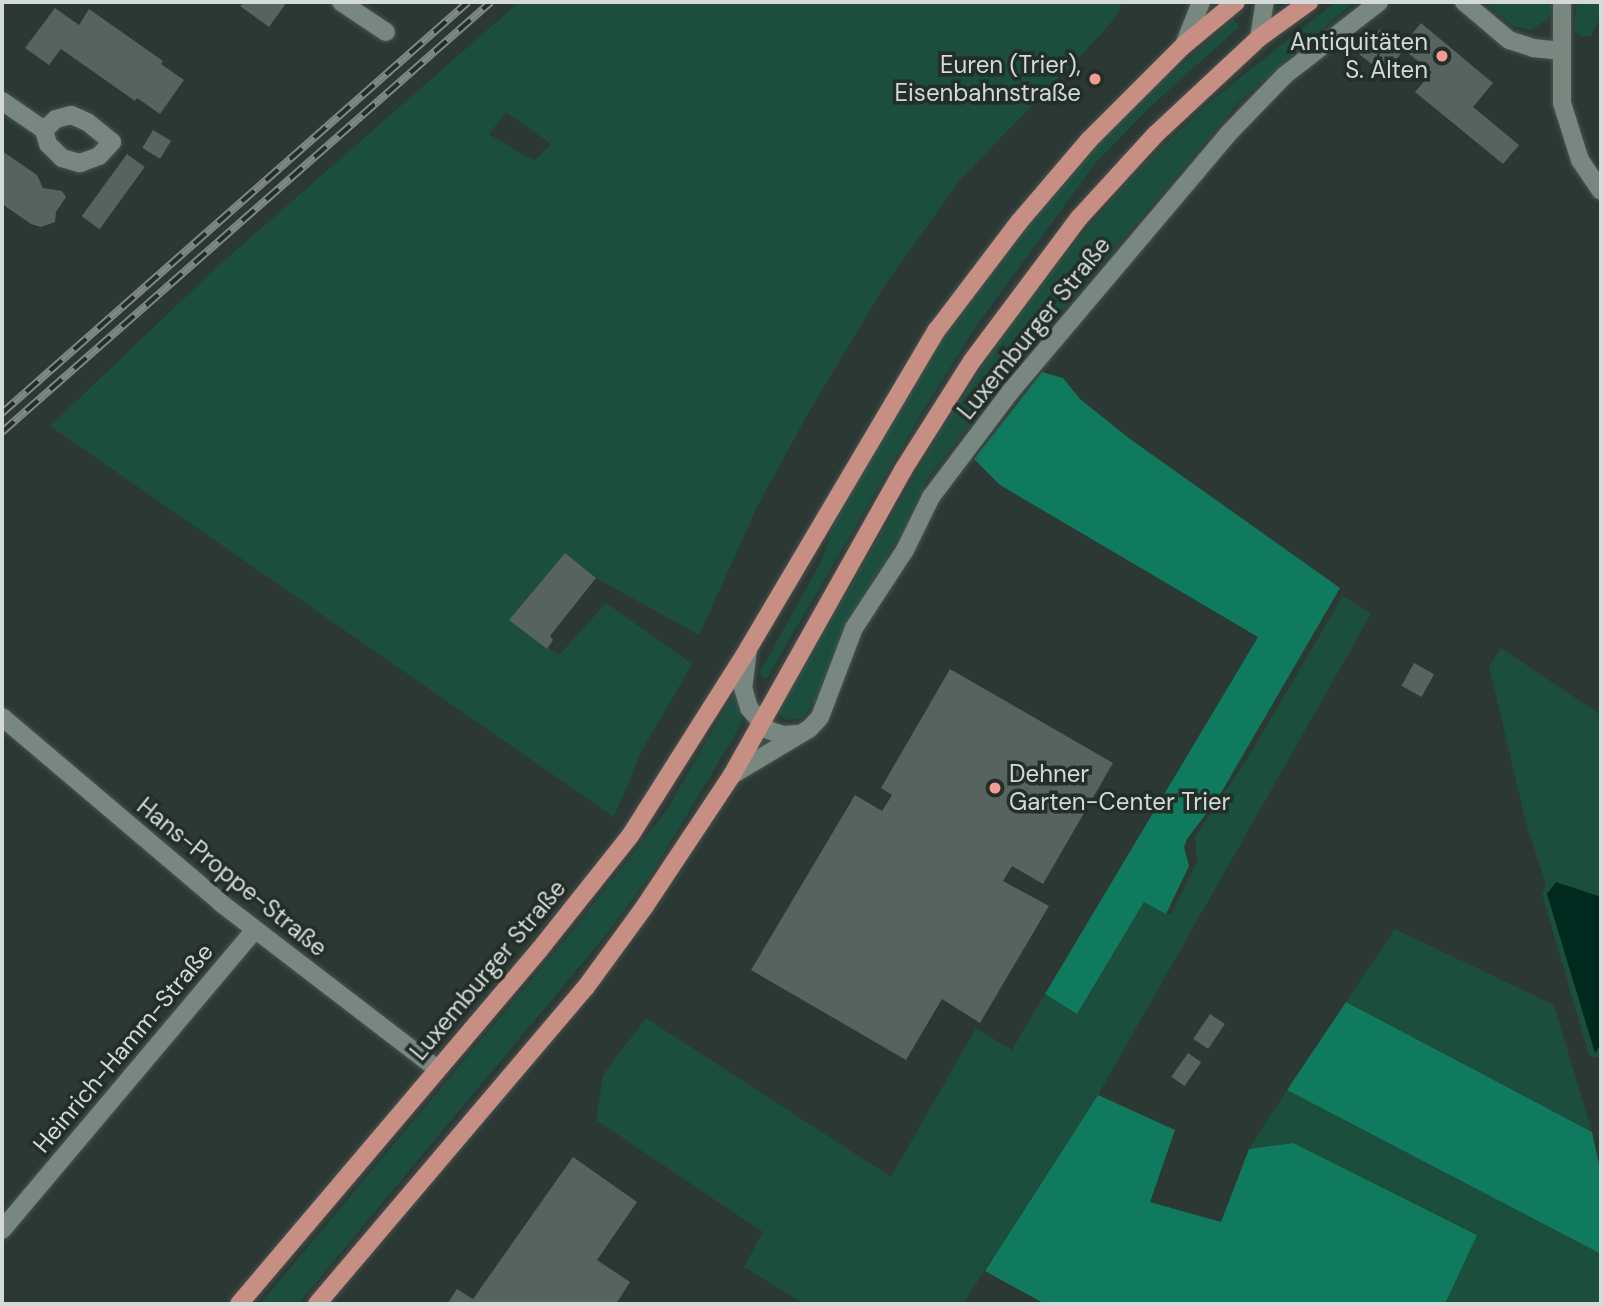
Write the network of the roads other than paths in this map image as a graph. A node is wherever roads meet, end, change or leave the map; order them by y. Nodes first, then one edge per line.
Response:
1 (341, 2) edge
2 (1201, 2) edge
3 (1236, 2) edge
4 (1265, 2) edge
5 (1310, 2) edge
6 (1379, 2) edge
7 (1464, 2) edge
8 (1562, 2) edge
9 (386, 32) dead end
10 (1259, 38) junction
11 (1184, 45) junction
12 (1560, 51) junction
13 (2, 100) edge
14 (44, 130) dead end
15 (1601, 191) edge
16 (748, 649) junction
17 (2, 717) edge
18 (759, 723) junction
19 (797, 734) junction
20 (732, 775) junction
21 (255, 930) junction
22 (437, 1069) junction
23 (2, 1230) edge
24 (239, 1304) edge
25 (317, 1304) edge

1 - 9 street
2 - 11 street
3 - 11 main road, Luxemburger Straße
4 - 10 street
5 - 10 main road, Luxemburger Straße
6 - 19 street, Luxemburger Straße
7 - 12 street
8 - 12 street
10 - 18 main road, Luxemburger Straße
11 - 16 main road, Luxemburger Straße
12 - 15 street
13 - 14 street
16 - 18 street, Luxemburger Straße
16 - 22 main road, Luxemburger Straße
17 - 21 street, Hans-Proppe-Straße
18 - 19 street
18 - 20 main road, Luxemburger Straße
19 - 20 street, Luxemburger Straße
20 - 25 main road, Luxemburger Straße
21 - 22 street, Hans-Proppe-Straße
21 - 23 street, Heinrich-Hamm-Straße
22 - 24 main road, Luxemburger Straße

